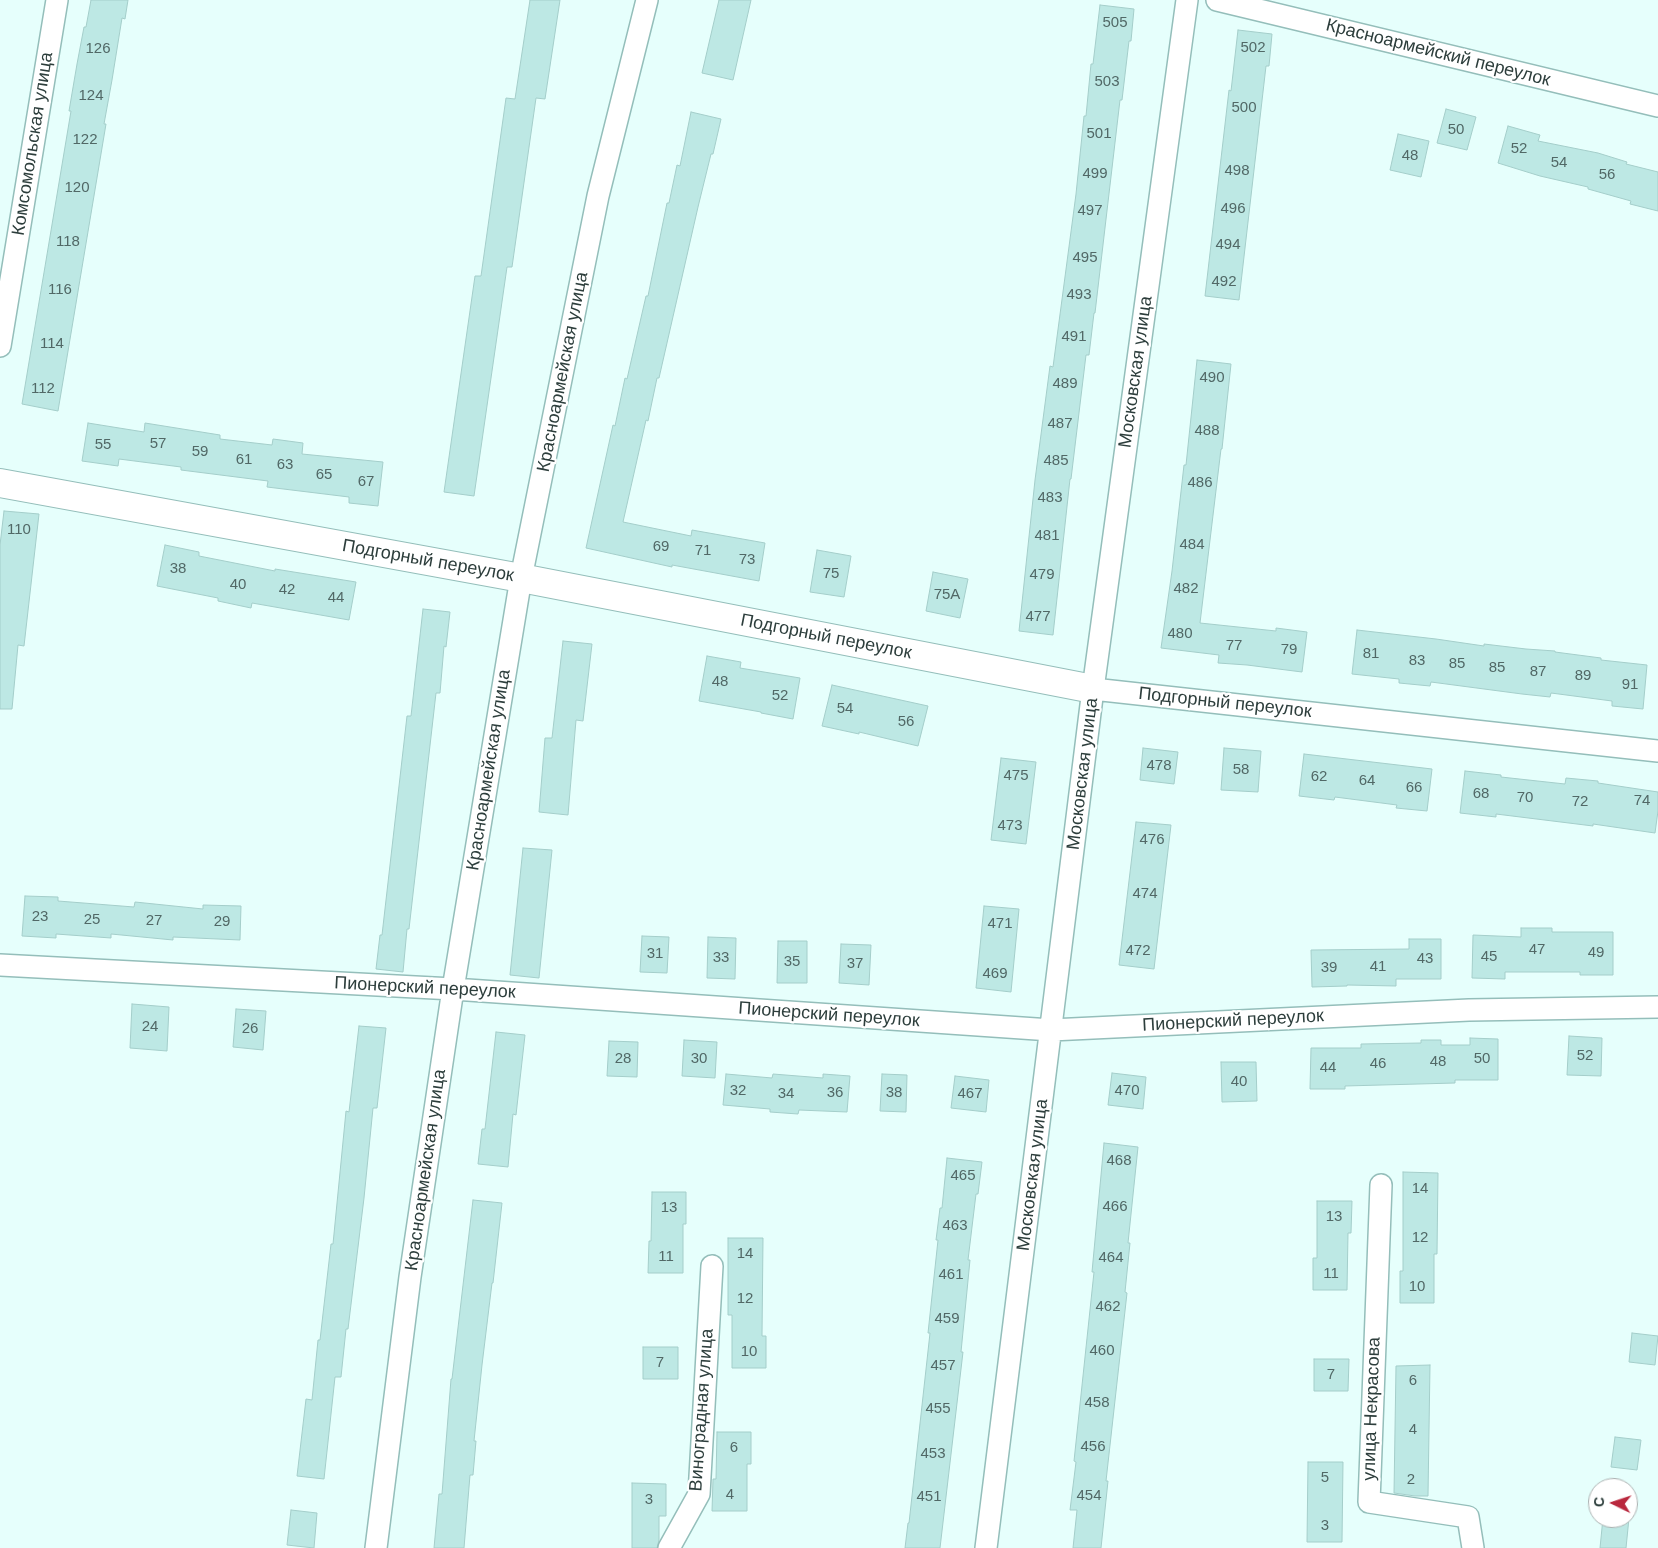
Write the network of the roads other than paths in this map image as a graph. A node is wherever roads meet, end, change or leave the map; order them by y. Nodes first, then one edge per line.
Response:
1 (57, 0) edge
2 (647, 0) edge
3 (1187, 0) edge
4 (1217, 0) edge
5 (1658, 106) edge
6 (0, 346) edge
7 (0, 483) edge
8 (522, 578) junction
9 (1094, 689) junction
10 (1658, 751) edge
11 (0, 965) edge
12 (453, 989) junction
13 (1658, 1007) edge
14 (1051, 1030) junction
15 (1381, 1185) dead end
16 (712, 1266) dead end
17 (376, 1548) edge
18 (669, 1548) edge
19 (986, 1548) edge
20 (1473, 1548) edge

1 - 6 street, Комсомольская улица
2 - 8 street, Красноармейская улица
3 - 9 street, Московская улица
4 - 5 street, Красноармейский переулок
7 - 8 main road, Подгорный переулок
8 - 9 main road, Подгорный переулок
8 - 12 street, Красноармейская улица
9 - 10 street, Подгорный переулок
9 - 14 street, Московская улица
11 - 12 street, Пионерский переулок
12 - 14 street, Пионерский переулок
12 - 17 street, Красноармейская улица
13 - 14 street, Пионерский переулок
14 - 19 street, Московская улица
15 - 20 street, улица Некрасова
16 - 18 street, Виноградная улица

